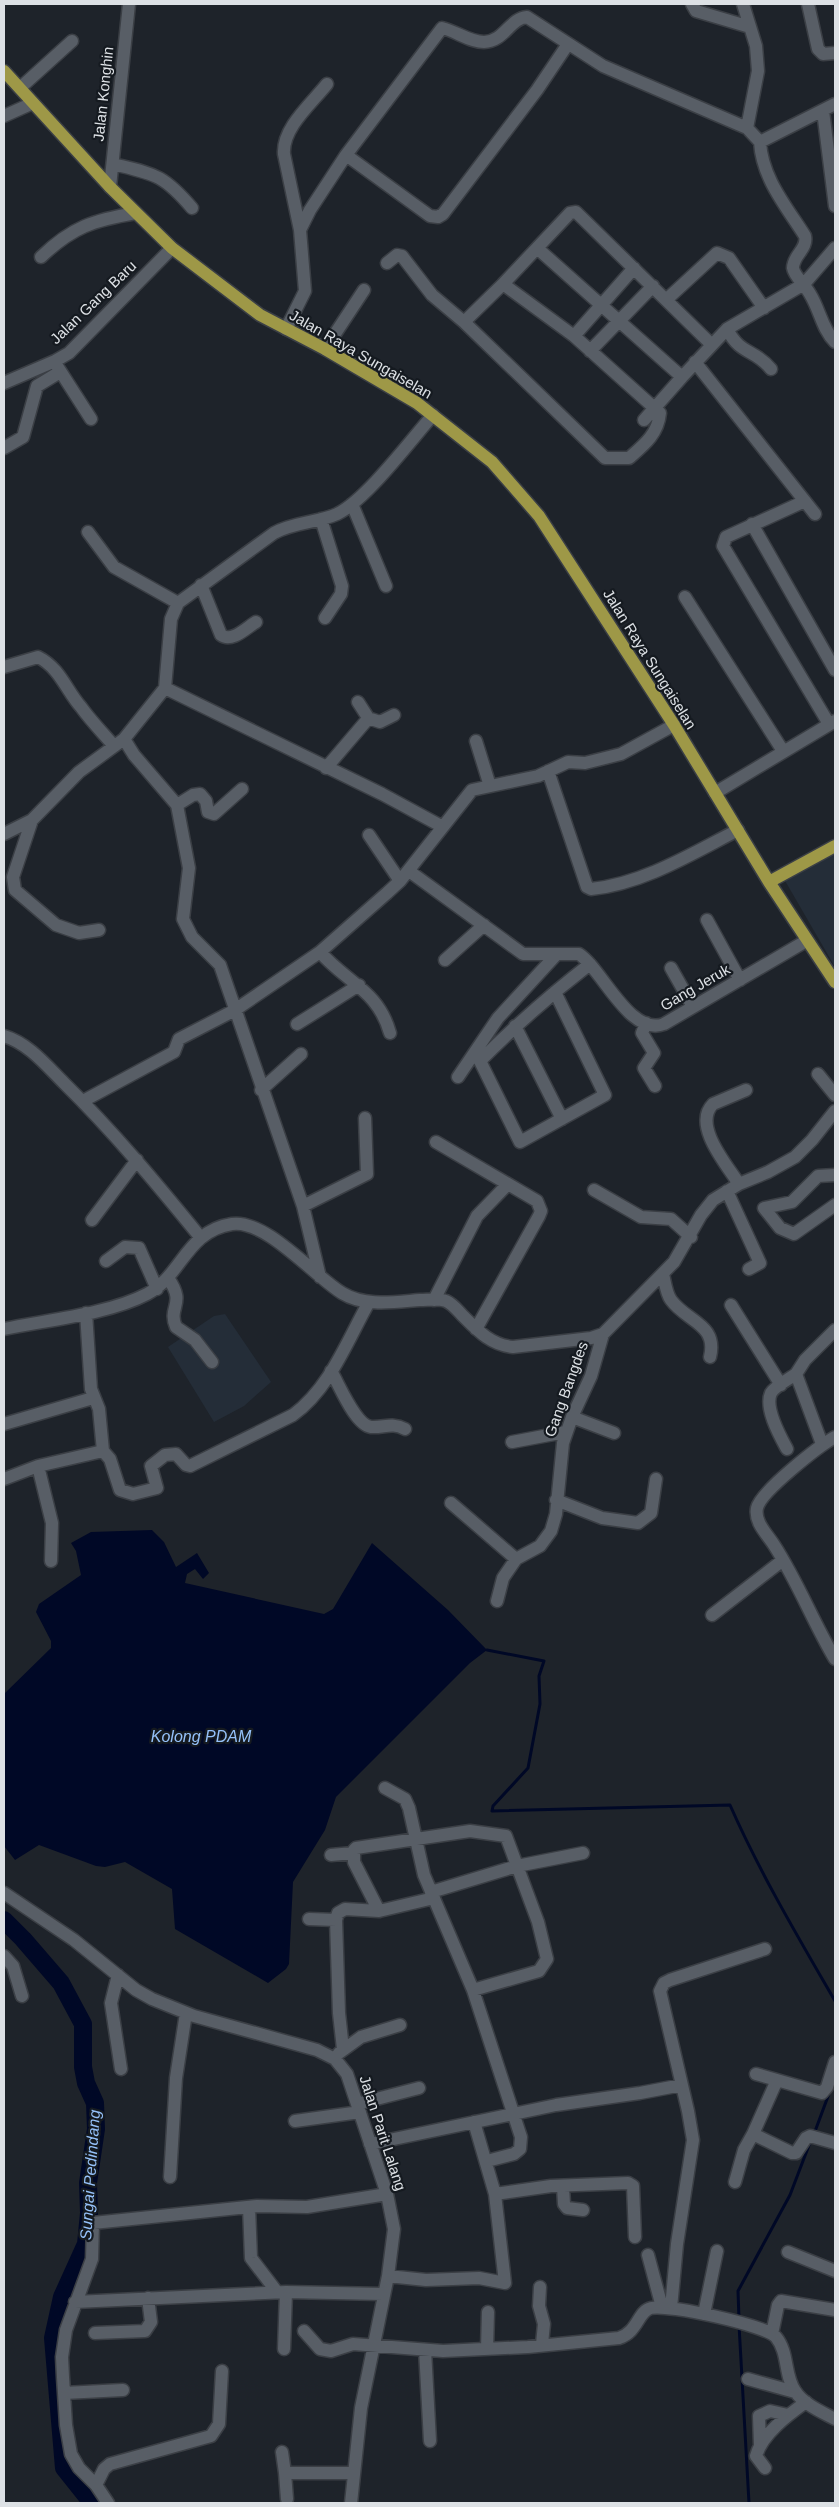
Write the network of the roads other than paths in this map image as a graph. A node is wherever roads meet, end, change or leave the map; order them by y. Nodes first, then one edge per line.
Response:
1 (129, 4) edge
2 (692, 4) edge
3 (743, 4) edge
4 (808, 4) edge
5 (750, 27) junction
6 (72, 41) dead end
7 (568, 44) junction
8 (835, 53) edge
9 (4, 71) edge
10 (327, 84) dead end
11 (20, 88) junction
12 (33, 103) junction
13 (835, 104) edge
14 (823, 111) junction
15 (6, 114) edge
16 (747, 128) junction
17 (760, 142) junction
18 (346, 155) junction
19 (112, 164) junction
20 (110, 187) junction
21 (835, 206) edge
22 (192, 208) dead end
23 (136, 213) junction
24 (300, 230) junction
25 (172, 248) junction
26 (537, 248) junction
27 (835, 248) edge
28 (41, 257) dead end
29 (387, 263) dead end
30 (634, 268) junction
31 (503, 284) junction
32 (804, 284) junction
33 (653, 286) junction
34 (364, 290) dead end
35 (666, 300) junction
36 (602, 306) junction
37 (764, 308) junction
38 (620, 321) junction
39 (464, 322) junction
40 (286, 329) junction
41 (727, 330) junction
42 (574, 336) junction
43 (835, 342) edge
44 (711, 344) junction
45 (325, 350) junction
46 (590, 350) junction
47 (695, 362) junction
48 (58, 366) junction
49 (771, 369) dead end
50 (682, 376) junction
51 (4, 383) edge
52 (654, 408) junction
53 (433, 414) junction
54 (91, 419) dead end
55 (644, 420) dead end
56 (4, 448) edge
57 (805, 501) junction
58 (352, 504) junction
59 (815, 514) dead end
60 (321, 519) junction
61 (752, 524) junction
62 (88, 532) dead end
63 (202, 585) junction
64 (386, 586) dead end
65 (685, 596) dead end
66 (178, 603) junction
67 (325, 618) dead end
68 (256, 622) dead end
69 (4, 667) edge
70 (835, 670) edge
71 (165, 688) junction
72 (358, 702) dead end
73 (394, 715) dead end
74 (368, 718) junction
75 (832, 722) edge
76 (674, 726) junction
77 (476, 741) dead end
78 (119, 742) junction
79 (783, 751) junction
80 (326, 768) junction
81 (548, 771) junction
82 (490, 786) junction
83 (242, 789) dead end
84 (716, 793) junction
85 (177, 805) junction
86 (32, 820) junction
87 (443, 828) junction
88 (738, 830) junction
89 (4, 834) edge
90 (370, 835) dead end
91 (835, 846) edge
92 (409, 871) junction
93 (400, 882) junction
94 (769, 882) junction
95 (707, 920) dead end
96 (484, 925) junction
97 (99, 930) dead end
98 (806, 941) junction
99 (320, 952) junction
100 (556, 954) junction
101 (445, 960) dead end
102 (590, 964) junction
103 (671, 968) dead end
104 (740, 980) junction
105 (835, 982) edge
106 (359, 986) junction
107 (555, 992) junction
108 (692, 1005) junction
109 (236, 1010) junction
110 (646, 1023) junction
111 (297, 1024) dead end
112 (514, 1026) junction
113 (390, 1033) dead end
114 (5, 1038) edge
115 (301, 1054) dead end
116 (818, 1074) dead end
117 (458, 1077) dead end
118 (655, 1086) dead end
119 (261, 1090) junction
120 (746, 1090) dead end
121 (835, 1095) edge
122 (82, 1101) junction
123 (835, 1111) edge
124 (365, 1118) dead end
125 (562, 1119) junction
126 (436, 1142) dead end
127 (137, 1160) junction
128 (835, 1175) edge
129 (508, 1184) junction
130 (739, 1184) junction
131 (594, 1190) dead end
132 (727, 1192) junction
133 (835, 1205) edge
134 (303, 1206) junction
135 (92, 1220) dead end
136 (691, 1236) junction
137 (201, 1238) junction
138 (106, 1261) dead end
139 (749, 1269) dead end
140 (663, 1274) junction
141 (320, 1277) junction
142 (168, 1278) junction
143 (156, 1289) junction
144 (434, 1300) junction
145 (368, 1302) junction
146 (731, 1305) dead end
147 (86, 1313) junction
148 (4, 1329) edge
149 (476, 1329) junction
150 (835, 1330) edge
151 (603, 1334) junction
152 (710, 1357) dead end
153 (212, 1362) dead end
154 (332, 1371) junction
155 (796, 1374) junction
156 (781, 1385) junction
157 (93, 1398) junction
158 (572, 1418) junction
159 (4, 1424) edge
160 (405, 1429) dead end
161 (566, 1432) junction
162 (614, 1433) dead end
163 (835, 1437) edge
164 (512, 1442) dead end
165 (822, 1444) junction
166 (787, 1449) dead end
167 (103, 1451) junction
168 (38, 1466) junction
169 (4, 1479) edge
170 (656, 1479) dead end
171 (556, 1500) junction
172 (451, 1502) dead end
173 (516, 1559) junction
174 (783, 1560) junction
175 (51, 1561) dead end
176 (497, 1601) dead end
177 (712, 1615) dead end
178 (835, 1660) edge
179 (385, 1788) dead end
180 (415, 1838) junction
181 (353, 1853) junction
182 (582, 1853) dead end
183 (331, 1855) dead end
184 (517, 1866) junction
185 (4, 1892) edge
186 (433, 1895) junction
187 (380, 1911) junction
188 (308, 1919) dead end
189 (336, 1920) junction
190 (765, 1949) dead end
191 (4, 1956) edge
192 (118, 1975) junction
193 (473, 1990) junction
194 (22, 1996) dead end
195 (186, 2013) junction
196 (400, 2025) dead end
197 (339, 2054) junction
198 (835, 2062) edge
199 (122, 2069) dead end
200 (756, 2074) dead end
201 (776, 2080) junction
202 (682, 2085) junction
203 (419, 2088) dead end
204 (358, 2108) junction
205 (515, 2113) junction
206 (295, 2121) dead end
207 (474, 2122) junction
208 (753, 2134) junction
209 (370, 2144) junction
210 (835, 2144) edge
211 (487, 2161) junction
212 (170, 2177) dead end
213 (734, 2182) dead end
214 (563, 2187) junction
215 (387, 2194) junction
216 (495, 2194) junction
217 (249, 2207) junction
218 (583, 2210) dead end
219 (635, 2237) dead end
220 (717, 2251) dead end
221 (788, 2252) dead end
222 (648, 2255) dead end
223 (835, 2271) edge
224 (388, 2276) junction
225 (540, 2287) dead end
226 (282, 2292) junction
227 (383, 2294) junction
228 (148, 2298) junction
229 (75, 2302) junction
230 (666, 2308) junction
231 (835, 2310) edge
232 (488, 2312) dead end
233 (704, 2314) junction
234 (304, 2331) dead end
235 (95, 2333) dead end
236 (772, 2334) junction
237 (542, 2344) junction
238 (372, 2345) junction
239 (284, 2349) dead end
240 (487, 2349) junction
241 (425, 2350) junction
242 (222, 2371) dead end
243 (748, 2379) dead end
244 (123, 2390) dead end
245 (795, 2392) junction
246 (64, 2393) junction
247 (806, 2402) junction
248 (788, 2415) junction
249 (835, 2419) edge
250 (430, 2441) dead end
251 (760, 2445) junction
252 (282, 2452) dead end
253 (765, 2468) dead end
254 (284, 2472) junction
255 (353, 2473) junction
256 (96, 2485) junction
257 (287, 2499) dead end
258 (108, 2503) edge
259 (351, 2503) edge

1 - 19 street, Jalan Konghin
2 - 5 street
3 - 5 street
4 - 8 street
5 - 16 street
6 - 11 street
7 - 16 street
7 - 18 street
7 - 18 street
9 - 11 main road, Jalan Raya Sungaiselan
10 - 24 street
11 - 12 main road, Jalan Raya Sungaiselan
12 - 15 street
12 - 20 main road, Jalan Raya Sungaiselan
13 - 14 street
14 - 17 street
14 - 21 street
16 - 17 street
17 - 32 street
18 - 24 street
19 - 20 street, Jalan Konghin
19 - 22 street
20 - 23 main road, Jalan Raya Sungaiselan
23 - 25 main road, Jalan Raya Sungaiselan
23 - 28 street
24 - 40 street
25 - 40 main road, Jalan Raya Sungaiselan
25 - 48 street, Jalan Gang Baru
26 - 30 street
26 - 31 street
26 - 36 street
27 - 32 street
29 - 39 street
30 - 33 street
30 - 36 street
31 - 39 street
31 - 42 street
32 - 37 street
32 - 43 street
33 - 35 street
33 - 38 street
34 - 45 street
35 - 37 street
35 - 44 street
36 - 38 street
36 - 42 street
37 - 41 street
38 - 46 street
38 - 50 street
39 - 52 street
40 - 45 main road, Jalan Raya Sungaiselan
41 - 44 street
41 - 49 street
42 - 46 street
44 - 47 street
45 - 53 main road, Jalan Raya Sungaiselan
46 - 52 street
47 - 50 street
47 - 57 street
48 - 51 street, Jalan Gang Baru
48 - 54 street
48 - 56 street
50 - 52 street
52 - 55 street
53 - 58 street
53 - 76 main road, Jalan Raya Sungaiselan
57 - 59 street
57 - 61 street
58 - 60 street
58 - 64 street
60 - 63 street
60 - 67 street
61 - 70 street
61 - 75 street
62 - 66 street
63 - 66 street
63 - 68 street
65 - 79 street
66 - 71 street
69 - 78 street
71 - 78 street
71 - 80 street
72 - 74 street
73 - 74 street
74 - 80 street
75 - 79 street
76 - 81 street
76 - 84 main road, Jalan Raya Sungaiselan
77 - 82 street
78 - 85 street
78 - 86 street
79 - 84 street
80 - 87 street
81 - 82 street
81 - 88 street
82 - 87 street
83 - 85 street
84 - 88 main road, Jalan Raya Sungaiselan
85 - 109 street
86 - 89 street
86 - 97 street
87 - 92 street
88 - 94 main road, Jalan Raya Sungaiselan
90 - 93 street
91 - 94 main road
92 - 93 street
92 - 96 street, Gang Jeruk
93 - 99 street
94 - 98 main road, Jalan Raya Sungaiselan
95 - 104 street
96 - 100 street, Gang Jeruk
96 - 101 street
98 - 104 street, Gang Jeruk
98 - 105 main road, Jalan Raya Sungaiselan
99 - 106 street
99 - 109 street
100 - 102 street, Gang Jeruk
100 - 117 street
102 - 107 street
102 - 110 street, Gang Jeruk
103 - 108 street
104 - 108 street, Gang Jeruk
106 - 111 street
106 - 113 street
107 - 112 street
107 - 125 street
108 - 110 street, Gang Jeruk
109 - 119 street
109 - 122 street
110 - 118 street
112 - 125 street
112 - 125 street
114 - 122 street
115 - 119 street
116 - 121 street
119 - 134 street
120 - 130 street
122 - 127 street
123 - 130 street
124 - 134 street
126 - 129 street
127 - 135 street
127 - 137 street
128 - 133 street
129 - 144 street
129 - 149 street
130 - 132 street
131 - 136 street
132 - 136 street
132 - 139 street
134 - 141 street
136 - 140 street
137 - 141 street
137 - 142 street
138 - 143 street
140 - 151 street
140 - 152 street
141 - 145 street
142 - 143 street
142 - 153 street
143 - 147 street
144 - 145 street
144 - 149 street
145 - 154 street
146 - 156 street
147 - 148 street
147 - 157 street
149 - 151 street
150 - 155 street
151 - 158 street, Gang Bangdes
154 - 160 street
154 - 167 street
155 - 156 street
155 - 165 street
156 - 166 street
157 - 159 street
157 - 167 street
158 - 161 street, Gang Bangdes
158 - 162 street
161 - 164 street
161 - 171 street, Gang Bangdes
163 - 165 street
165 - 174 street
167 - 168 street
168 - 169 street
168 - 175 street
170 - 171 street
171 - 173 street, Gang Bangdes
172 - 173 street
173 - 176 street
174 - 177 street
174 - 178 street
179 - 180 street
180 - 181 street
180 - 184 street
180 - 186 street
181 - 183 street
181 - 187 street
182 - 184 street
184 - 186 street
184 - 193 street
185 - 192 street
186 - 187 street
186 - 193 street
187 - 189 street
188 - 189 street
189 - 197 street
190 - 202 street
191 - 194 street
192 - 195 street
192 - 199 street
193 - 205 street
195 - 197 street
195 - 212 street
196 - 197 street
197 - 204 street, Jalan Parit Lalang
198 - 201 street
200 - 201 street
201 - 208 street
202 - 205 street
202 - 230 street
203 - 204 street
204 - 206 street
204 - 209 street, Jalan Parit Lalang
205 - 207 street
205 - 211 street
207 - 209 street
207 - 211 street
208 - 210 street
208 - 213 street
209 - 215 street, Jalan Parit Lalang
211 - 216 street
214 - 216 street
214 - 218 street
214 - 219 street
215 - 217 street
215 - 224 street, Jalan Parit Lalang
216 - 224 street
217 - 226 street
217 - 229 street
220 - 233 street
221 - 223 street
222 - 230 street
224 - 227 street, Jalan Parit Lalang
225 - 237 street
226 - 227 street
226 - 228 street
226 - 239 street
227 - 238 street, Jalan Parit Lalang
228 - 229 street
228 - 235 street
229 - 246 street
230 - 233 street
230 - 237 street
231 - 236 street
232 - 240 street
233 - 236 street
234 - 238 street
236 - 245 street
237 - 240 street
238 - 241 street
238 - 255 street, Jalan Parit Lalang
240 - 241 street
241 - 250 street
242 - 256 street
243 - 245 street
244 - 246 street
245 - 247 street
246 - 256 street
247 - 248 street
247 - 249 street
248 - 251 street
248 - 251 street
251 - 253 street
252 - 254 street
254 - 255 street
254 - 257 street
255 - 259 street, Jalan Parit Lalang
256 - 258 street

